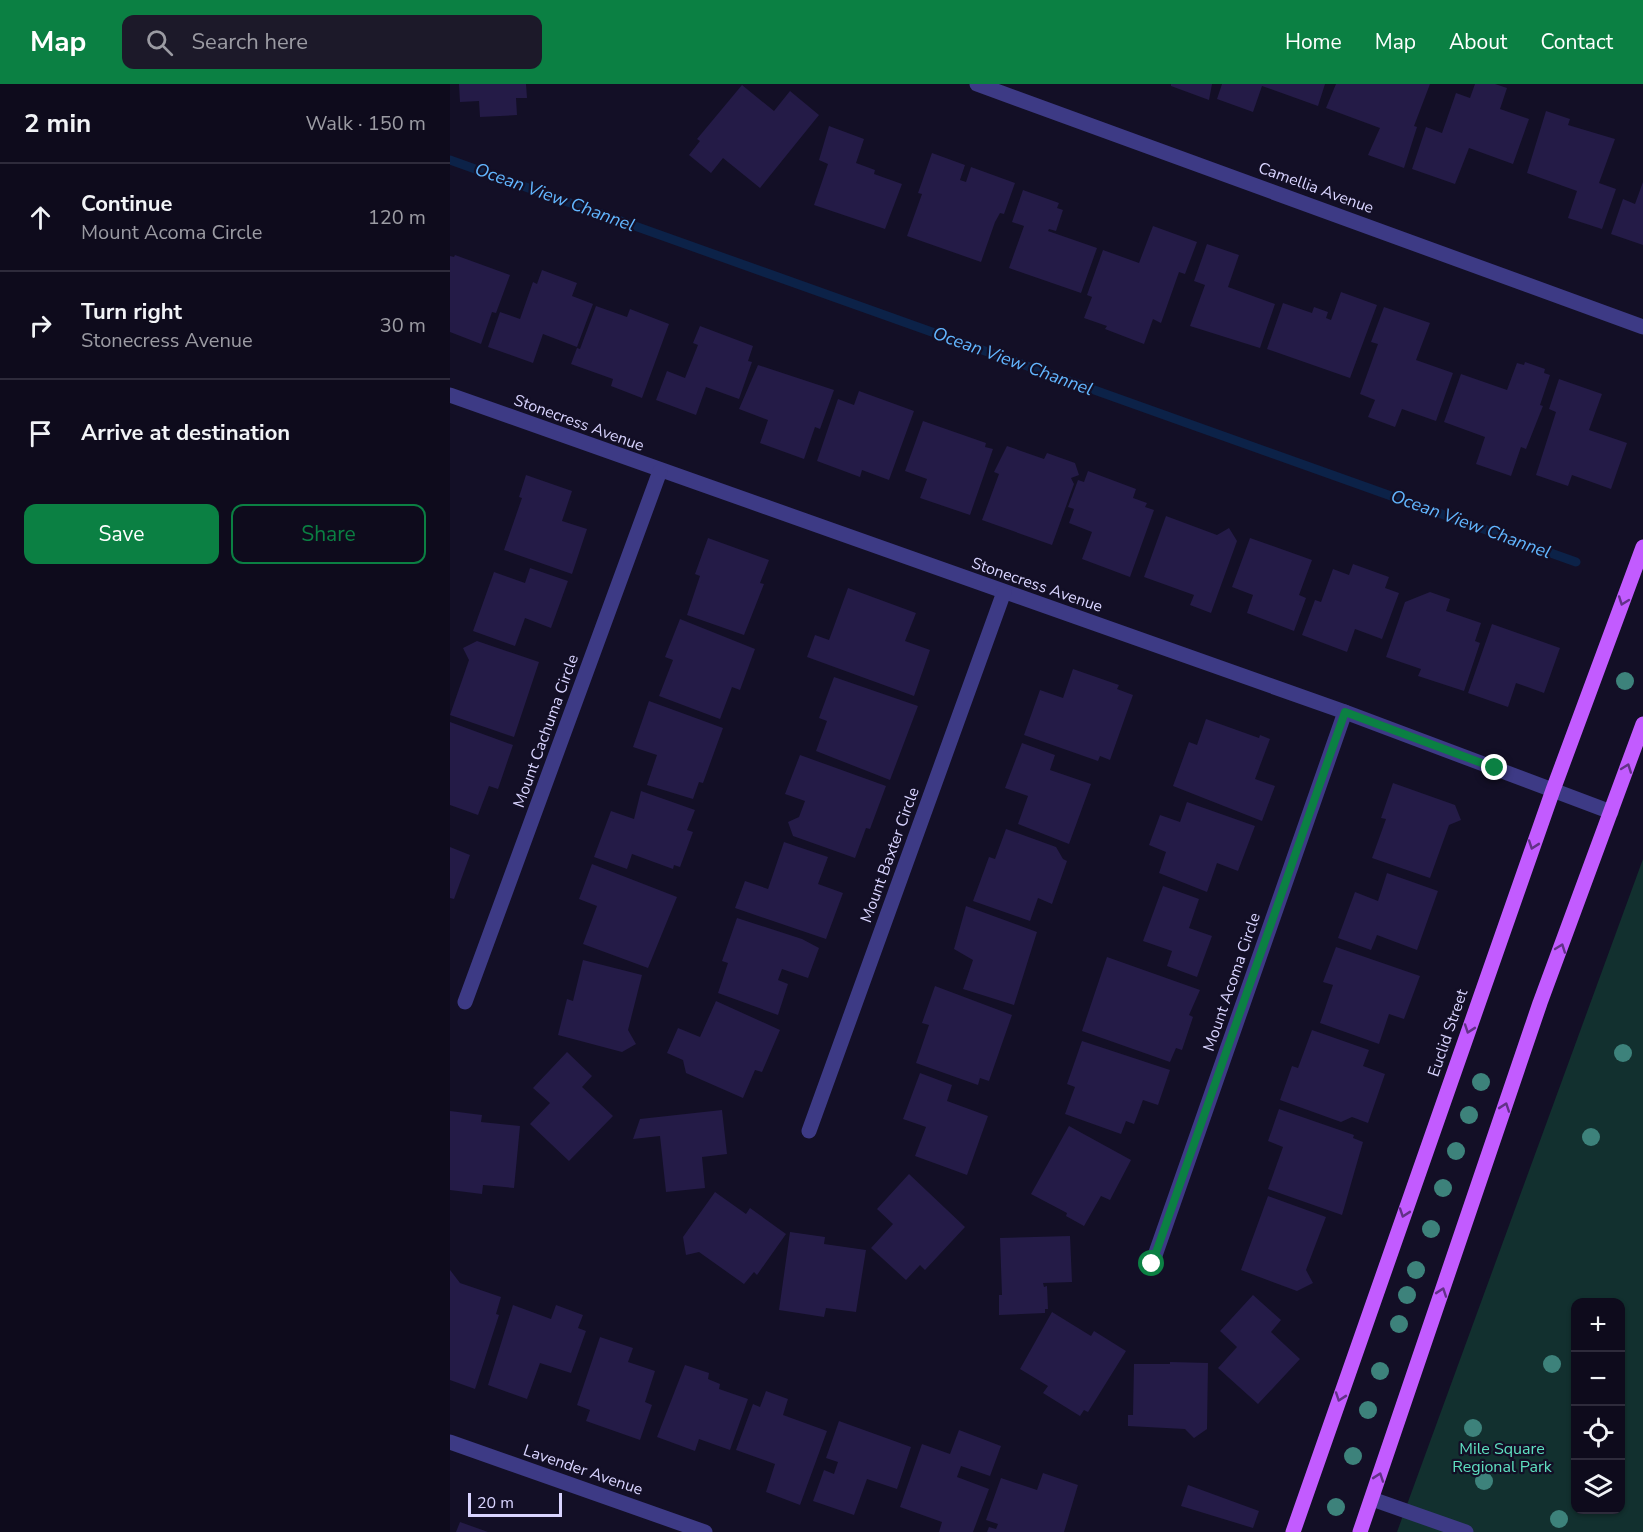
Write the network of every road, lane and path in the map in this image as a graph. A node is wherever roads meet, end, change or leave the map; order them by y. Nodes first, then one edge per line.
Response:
1 (977, 84) edge
2 (1643, 327) edge
3 (450, 395) edge
4 (660, 471) junction
5 (1643, 547) edge
6 (1004, 592) junction
7 (1345, 712) junction
8 (1643, 724) edge
9 (1553, 790) junction
10 (1611, 812) junction
11 (465, 1002) dead end
12 (809, 1131) dead end
13 (1152, 1264) dead end
14 (450, 1442) edge
15 (1372, 1499) junction
16 (705, 1532) edge
17 (1293, 1532) edge
18 (1360, 1532) edge
19 (1466, 1532) edge

1 - 2 street, Camellia Avenue
3 - 4 street, Stonecress Avenue
4 - 6 street, Stonecress Avenue
4 - 11 street, Mount Cachuma Circle
5 -> 9 main road, Euclid Street
6 - 7 street, Stonecress Avenue
6 - 12 street, Mount Baxter Circle
7 - 9 street, Stonecress Avenue
7 - 13 street, Mount Acoma Circle
10 -> 8 main road
9 - 10 street, Stonecress Avenue
9 -> 17 main road, Euclid Street
15 -> 10 main road
14 - 16 street, Lavender Avenue
15 - 18 main road
15 - 19 street

